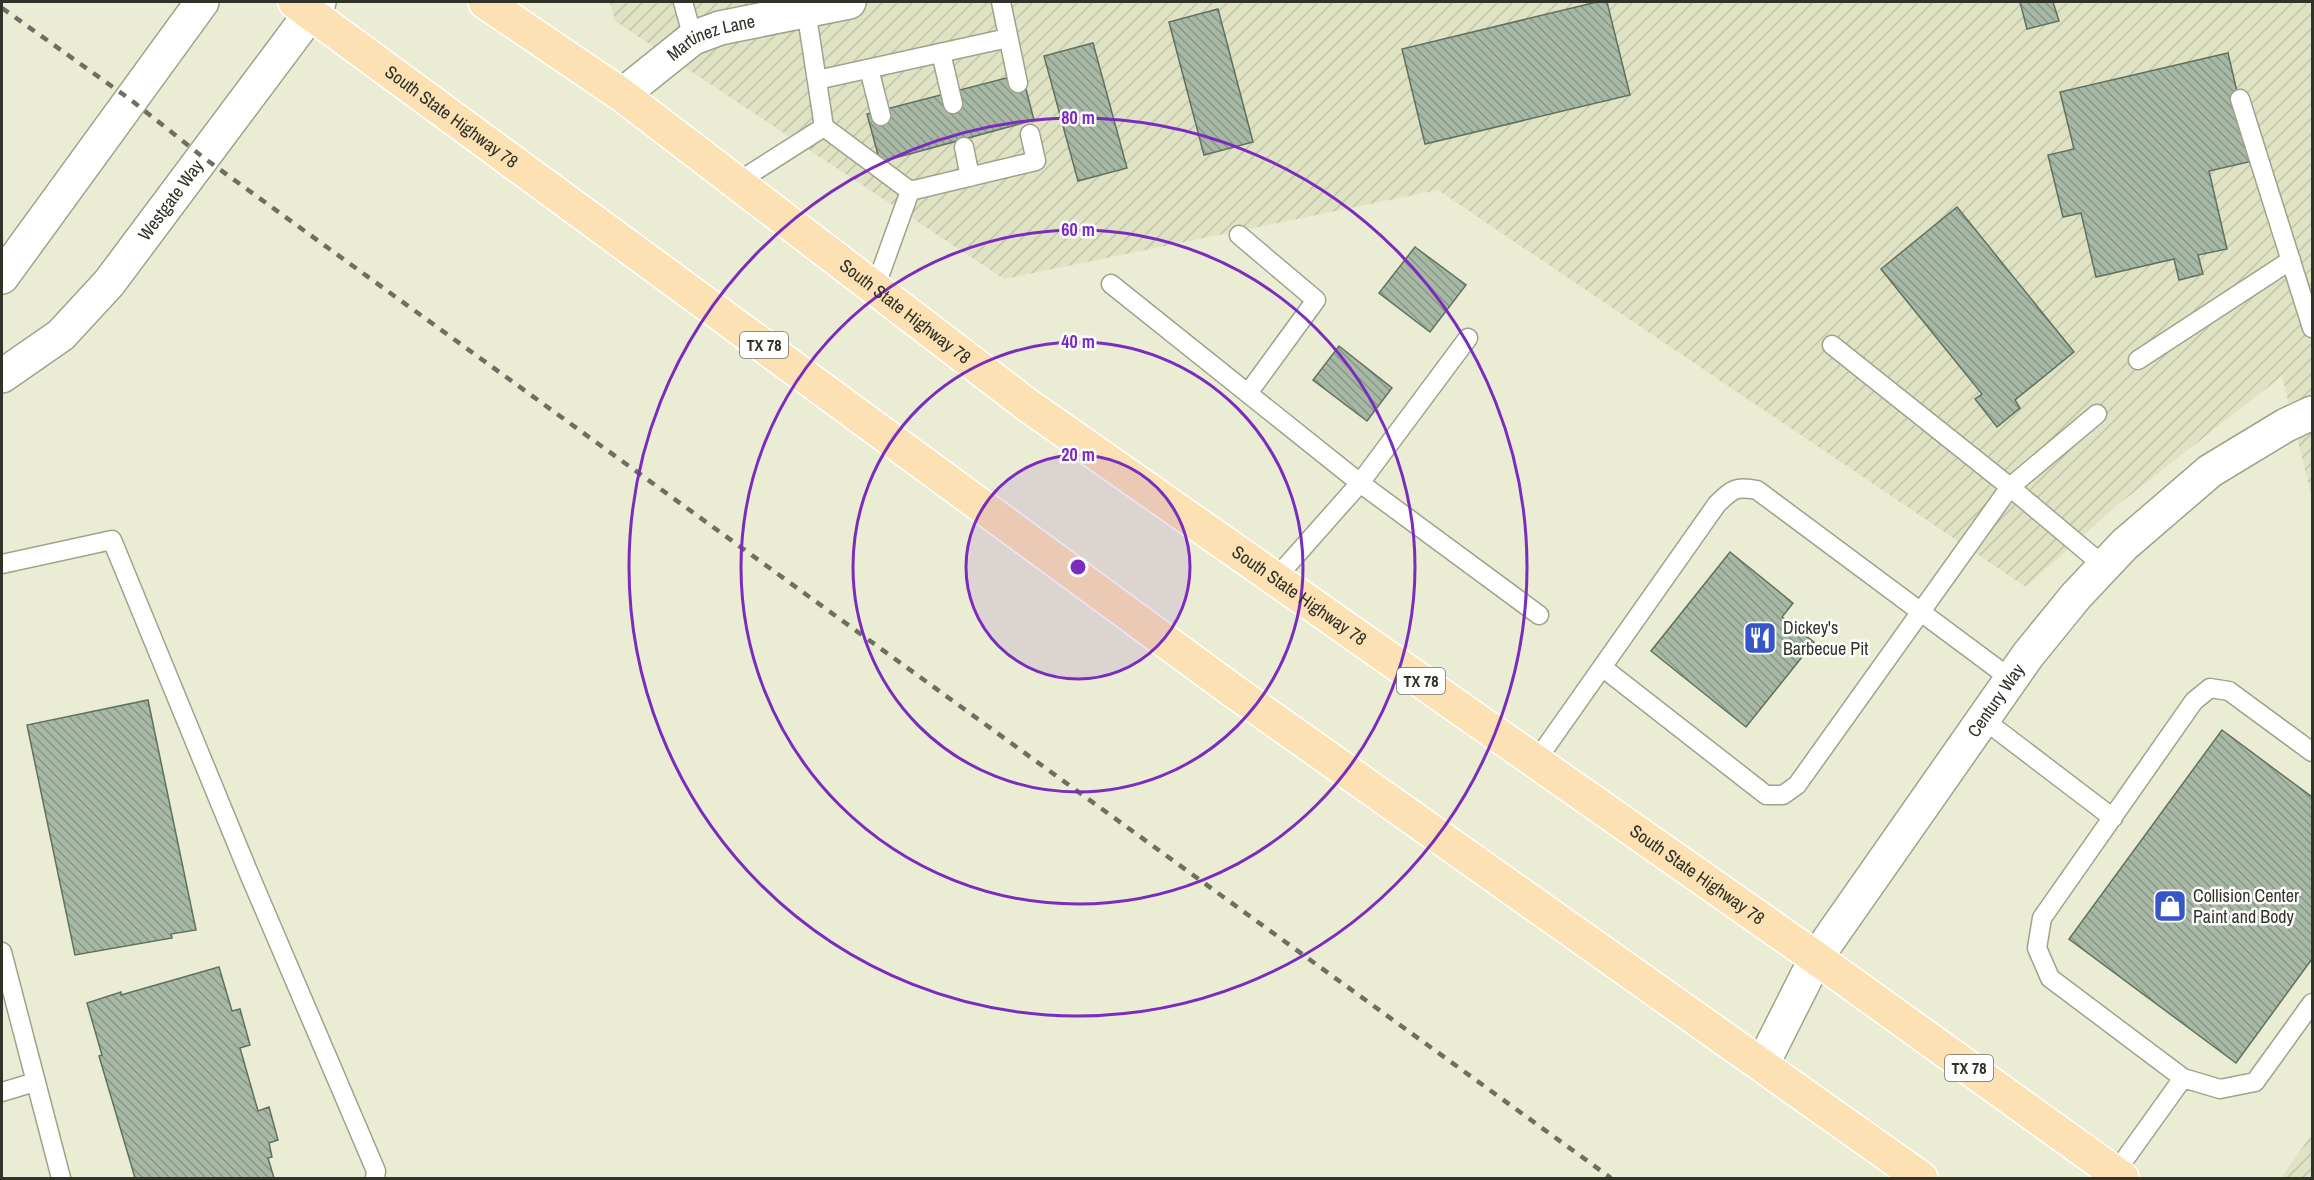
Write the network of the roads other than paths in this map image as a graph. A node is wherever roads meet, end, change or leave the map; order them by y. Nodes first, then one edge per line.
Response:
1 (202, 2) edge
2 (484, 2) edge
3 (683, 2) edge
4 (849, 2) edge
5 (1001, 2) edge
6 (308, 5) edge
7 (806, 10) junction
8 (693, 38) junction
9 (1008, 38) junction
10 (941, 53) junction
11 (869, 69) junction
12 (817, 80) junction
13 (1018, 83) dead end
14 (622, 95) junction
15 (2240, 99) dead end
16 (953, 104) dead end
17 (881, 116) dead end
18 (824, 127) junction
19 (1030, 134) dead end
20 (964, 147) dead end
21 (970, 177) junction
22 (899, 178) junction
23 (736, 183) junction
24 (1239, 236) dead end
25 (2291, 260) junction
26 (2, 277) edge
27 (1111, 284) dead end
28 (874, 288) junction
29 (2313, 328) edge
30 (1468, 338) dead end
31 (1832, 345) dead end
32 (2138, 360) dead end
33 (2, 376) edge
34 (1248, 393) junction
35 (2313, 413) edge
36 (2097, 414) dead end
37 (1360, 483) junction
38 (2010, 487) junction
39 (2, 564) edge
40 (2104, 566) junction
41 (1275, 579) junction
42 (1923, 611) junction
43 (1539, 615) dead end
44 (1602, 667) junction
45 (2011, 679) junction
46 (1983, 719) junction
47 (2313, 752) edge
48 (1536, 761) junction
49 (2113, 818) junction
50 (2, 952) edge
51 (1816, 958) junction
52 (5, 978) edge
53 (2313, 1003) edge
54 (1762, 1065) junction
55 (2183, 1078) junction
56 (35, 1082) junction
57 (2, 1092) edge
58 (2119, 1176) edge
59 (61, 1179) edge
60 (375, 1179) edge
61 (1921, 1179) edge

1 - 26 street
2 - 14 main road, South State Highway 78 / TX 78
3 - 8 lane
4 - 7 street, Martinez Lane
5 - 9 lane
6 - 33 street, Westgate Way
6 - 54 main road, South State Highway 78 / TX 78
7 - 8 street, Martinez Lane
7 - 12 lane
8 - 14 street, Martinez Lane
9 - 10 lane
9 - 13 lane
10 - 11 lane
10 - 16 lane
11 - 12 lane
11 - 17 lane
12 - 18 lane
14 - 23 main road, South State Highway 78 / TX 78
15 - 25 lane
18 - 22 lane
18 - 23 lane
19 - 21 lane
20 - 21 lane
21 - 22 lane
22 - 28 lane
23 - 28 main road, South State Highway 78 / TX 78
24 - 34 lane
25 - 29 lane
25 - 32 lane
27 - 34 lane
28 - 41 main road, South State Highway 78 / TX 78
30 - 37 lane
31 - 38 lane
34 - 37 lane
35 - 40 street, Century Way
36 - 38 lane
37 - 41 lane
37 - 43 lane
38 - 40 lane
38 - 42 lane
39 - 60 lane
40 - 45 street, Century Way
41 - 48 main road, South State Highway 78 / TX 78
42 - 44 lane
42 - 44 lane
42 - 45 lane
44 - 48 lane
45 - 46 street, Century Way
46 - 49 lane
46 - 51 street, Century Way
47 - 49 lane
48 - 51 main road, South State Highway 78 / TX 78
49 - 55 lane
50 - 52 lane
51 - 54 street, Century Way
51 - 58 main road, South State Highway 78 / TX 78
52 - 56 lane
53 - 55 lane
54 - 61 main road, South State Highway 78 / TX 78
55 - 58 lane
56 - 57 lane
56 - 59 lane

